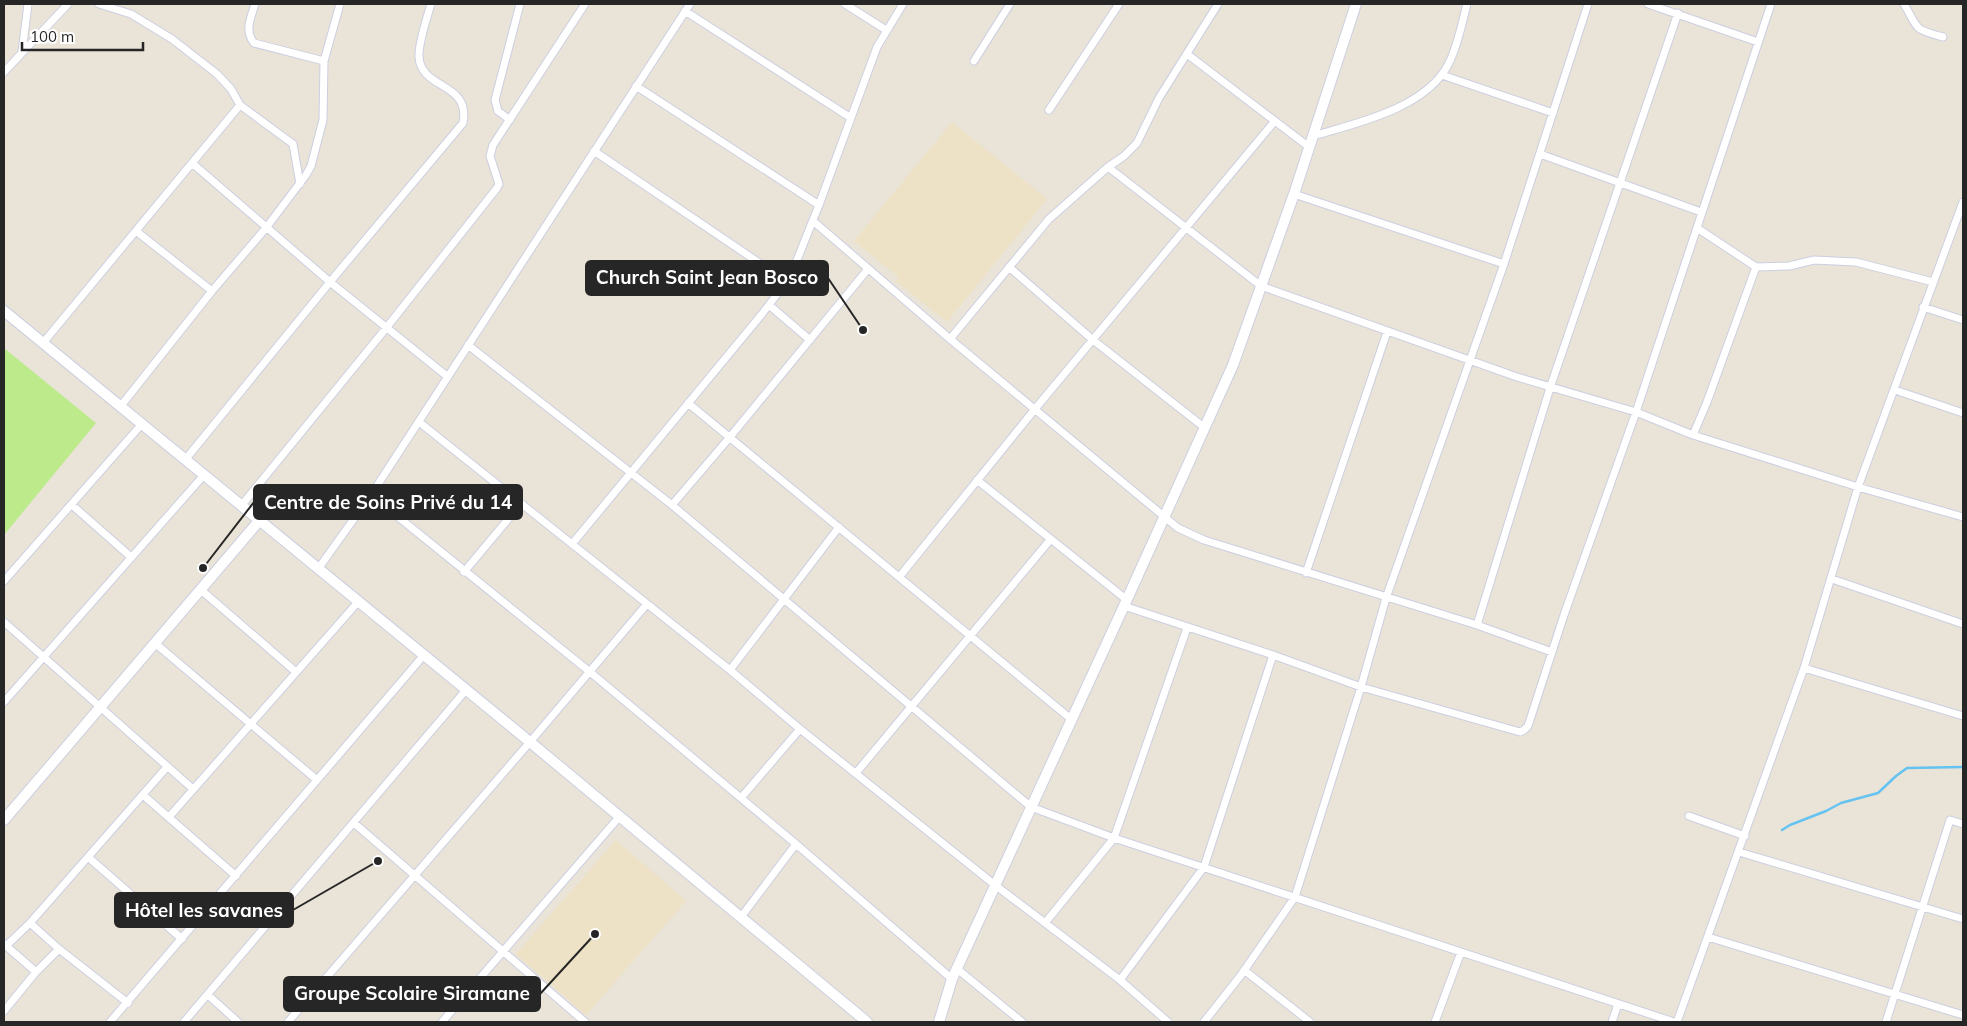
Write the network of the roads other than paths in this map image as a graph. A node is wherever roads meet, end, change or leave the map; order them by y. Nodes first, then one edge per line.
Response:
1 (28, 4) edge
2 (68, 4) edge
3 (99, 4) edge
4 (255, 4) edge
5 (340, 4) edge
6 (431, 4) edge
7 (520, 4) edge
8 (585, 4) edge
9 (690, 4) edge
10 (845, 4) edge
11 (903, 4) edge
12 (1010, 4) edge
13 (1119, 4) edge
14 (1218, 4) edge
15 (1356, 4) edge
16 (1467, 4) edge
17 (1588, 4) edge
18 (1648, 4) edge
19 (1772, 4) edge
20 (1904, 4) edge
21 (685, 11) junction
22 (1678, 13) junction
23 (886, 30) junction
24 (1943, 37) dead end
25 (1758, 42) junction
26 (22, 52) junction
27 (1187, 54) junction
28 (324, 61) junction
29 (974, 61) dead end
30 (4, 72) edge
31 (1442, 75) junction
32 (636, 86) junction
33 (240, 105) junction
34 (1049, 110) dead end
35 (1553, 113) junction
36 (851, 118) junction
37 (510, 120) junction
38 (1274, 122) junction
39 (1312, 136) junction
40 (1309, 147) junction
41 (594, 151) junction
42 (1540, 154) junction
43 (192, 163) junction
44 (1108, 168) junction
45 (1621, 182) junction
46 (300, 184) junction
47 (1294, 194) junction
48 (1963, 202) edge
49 (819, 205) junction
50 (1701, 212) junction
51 (1960, 219) edge
52 (813, 221) junction
53 (266, 228) junction
54 (1185, 228) junction
55 (1697, 228) junction
56 (136, 231) junction
57 (1504, 264) junction
58 (1009, 267) junction
59 (1756, 267) junction
60 (868, 269) junction
61 (786, 281) junction
62 (330, 282) junction
63 (1933, 282) junction
64 (1261, 286) junction
65 (212, 291) junction
66 (769, 305) junction
67 (1923, 307) junction
68 (4, 311) edge
69 (1963, 320) edge
70 (387, 327) junction
71 (1387, 332) junction
72 (950, 339) junction
73 (810, 340) junction
74 (1093, 340) junction
75 (43, 343) junction
76 (468, 346) junction
77 (1470, 360) junction
78 (448, 377) junction
79 (1550, 388) junction
80 (1895, 390) junction
81 (688, 403) junction
82 (120, 407) junction
83 (1035, 409) junction
84 (1636, 412) junction
85 (1963, 413) edge
86 (419, 422) junction
87 (141, 425) junction
88 (1205, 428) junction
89 (1693, 435) junction
90 (730, 438) junction
91 (185, 460) junction
92 (630, 473) junction
93 (204, 475) junction
94 (978, 480) junction
95 (1858, 487) junction
96 (371, 495) junction
97 (520, 504) junction
98 (72, 505) junction
99 (241, 506) junction
100 (672, 506) junction
101 (1164, 517) junction
102 (1963, 517) edge
103 (259, 521) junction
104 (839, 527) junction
105 (1050, 540) junction
106 (572, 544) junction
107 (131, 557) junction
108 (318, 568) junction
109 (464, 572) junction
110 (1306, 572) junction
111 (900, 576) junction
112 (1832, 579) junction
113 (4, 581) edge
114 (201, 590) junction
115 (1386, 598) junction
116 (784, 599) junction
117 (358, 602) junction
118 (1125, 603) junction
119 (647, 604) junction
120 (4, 622) edge
121 (1963, 624) edge
122 (1477, 625) junction
123 (1186, 628) junction
124 (970, 636) junction
125 (156, 644) junction
126 (1552, 652) junction
127 (1272, 655) junction
128 (424, 656) junction
129 (43, 658) junction
130 (1804, 668) junction
131 (730, 670) junction
132 (296, 672) junction
133 (590, 672) junction
134 (1361, 687) junction
135 (466, 690) junction
136 (4, 702) edge
137 (910, 706) junction
138 (101, 707) junction
139 (1963, 716) edge
140 (1071, 720) junction
141 (251, 724) junction
142 (800, 729) junction
143 (530, 742) junction
144 (167, 767) junction
145 (856, 773) junction
146 (318, 780) junction
147 (193, 789) junction
148 (143, 795) junction
149 (741, 798) junction
150 (1031, 808) junction
151 (620, 816) junction
152 (1689, 816) dead end
153 (168, 817) junction
154 (4, 820) edge
155 (354, 823) junction
156 (1963, 824) edge
157 (1745, 836) junction
158 (1114, 838) junction
159 (796, 844) junction
160 (1739, 852) junction
161 (88, 857) junction
162 (1204, 867) junction
163 (414, 875) junction
164 (236, 876) junction
165 (995, 885) junction
166 (1295, 897) junction
167 (1923, 906) junction
168 (741, 917) junction
169 (1963, 919) edge
170 (30, 923) junction
171 (1045, 923) junction
172 (1708, 937) junction
173 (182, 939) junction
174 (5, 945) edge
175 (59, 949) junction
176 (503, 952) junction
177 (1460, 952) junction
178 (956, 968) junction
179 (1244, 970) junction
180 (36, 972) junction
181 (952, 979) junction
182 (1120, 980) junction
183 (1895, 994) junction
184 (208, 996) junction
185 (128, 1003) junction
186 (1618, 1004) junction
187 (4, 1011) edge
188 (1963, 1015) edge
189 (110, 1022) edge
190 (184, 1022) edge
191 (238, 1022) edge
192 (288, 1022) edge
193 (442, 1022) edge
194 (585, 1022) edge
195 (868, 1022) edge
196 (939, 1022) edge
197 (1022, 1022) edge
198 (1168, 1022) edge
199 (1204, 1022) edge
200 (1310, 1022) edge
201 (1435, 1022) edge
202 (1612, 1022) edge
203 (1675, 1022) edge
204 (1886, 1022) edge

1 - 26 street
2 - 26 street
3 - 33 street
4 - 28 street
5 - 28 street
6 - 62 street
7 - 37 street
8 - 37 street
9 - 21 street
10 - 23 street
11 - 23 street
12 - 29 street
13 - 34 street
14 - 27 street
15 - 39 street
16 - 31 street
17 - 35 street
18 - 22 street
19 - 25 street
20 - 24 street
21 - 32 street
21 - 36 street
22 - 25 street
22 - 45 street
23 - 36 street
25 - 50 street
26 - 30 street
27 - 38 street
27 - 44 street
28 - 46 street
31 - 35 street
31 - 39 street
32 - 41 street
32 - 49 street
33 - 43 street
33 - 46 street
35 - 42 street
36 - 49 street
37 - 70 street
38 - 40 street
38 - 54 street
39 - 40 street
40 - 47 street
41 - 61 street
41 - 76 street
42 - 45 street
42 - 57 street
43 - 53 street
43 - 56 street
44 - 54 street
44 - 58 street
45 - 50 street
45 - 79 street
46 - 53 street
47 - 57 street
47 - 64 street
48 - 51 street
49 - 52 street
50 - 55 street
51 - 63 street
52 - 60 street
52 - 61 street
53 - 62 street
53 - 65 street
54 - 64 street
54 - 74 street
55 - 59 street
55 - 84 street
56 - 65 street
56 - 75 street
57 - 77 street
58 - 72 street
58 - 74 street
59 - 63 street
59 - 89 street
60 - 72 street
60 - 73 street
61 - 66 street
62 - 70 street
62 - 91 street
63 - 67 street
64 - 71 street
64 - 88 street
65 - 82 street
66 - 73 street
66 - 81 street
67 - 69 street
67 - 80 street
68 - 75 street
70 - 78 street
70 - 99 street
71 - 77 street
71 - 110 street
72 - 83 street
73 - 90 street
74 - 83 street
74 - 88 street
75 - 82 street
76 - 78 street
76 - 92 street
77 - 79 street
77 - 115 street
78 - 86 street
79 - 84 street
79 - 122 street
80 - 85 street
80 - 95 street
81 - 90 street
81 - 92 street
82 - 87 street
83 - 94 street
83 - 101 street
84 - 89 street
84 - 126 street
86 - 96 street
86 - 97 street
87 - 91 street
87 - 98 street
88 - 101 street
89 - 95 street
90 - 100 street
90 - 104 street
91 - 93 street
92 - 100 street
92 - 106 street
93 - 99 street
93 - 107 street
94 - 105 street
94 - 111 street
95 - 102 street
95 - 112 street
96 - 108 street
96 - 109 street
97 - 106 street
97 - 109 street
98 - 107 street
98 - 113 street
99 - 103 street
100 - 116 street
101 - 110 street
101 - 118 street
103 - 108 street
103 - 114 street
104 - 111 street
104 - 116 street
105 - 118 street
105 - 124 street
106 - 119 street
107 - 129 street
108 - 117 street
109 - 133 street
110 - 115 street
111 - 124 street
112 - 121 street
112 - 130 street
114 - 125 street
114 - 132 street
115 - 122 street
115 - 134 street
116 - 131 street
116 - 137 street
117 - 128 street
117 - 132 street
118 - 123 street
118 - 140 street
119 - 131 street
119 - 133 street
120 - 129 street
122 - 126 street
123 - 127 street
123 - 158 street
124 - 137 street
124 - 140 street
125 - 138 street
125 - 141 street
126 - 134 street
127 - 134 street
127 - 162 street
128 - 135 street
128 - 146 street
129 - 136 street
129 - 138 street
130 - 139 street
130 - 157 street
131 - 142 street
132 - 141 street
133 - 143 street
133 - 149 street
134 - 166 street
135 - 143 street
135 - 155 street
137 - 145 street
137 - 150 street
138 - 144 street
138 - 154 street
140 - 150 street
141 - 146 street
141 - 147 street
142 - 145 street
142 - 149 street
143 - 151 street
143 - 163 street
144 - 147 street
144 - 148 street
145 - 165 street
146 - 164 street
147 - 153 street
148 - 153 street
148 - 161 street
149 - 159 street
150 - 158 street
150 - 165 street
151 - 168 street
151 - 176 street
152 - 157 street
153 - 164 street
155 - 163 street
155 - 184 street
156 - 167 street
157 - 160 street
158 - 162 street
158 - 171 street
159 - 168 street
159 - 181 street
160 - 167 street
160 - 172 street
161 - 170 street
161 - 173 street
162 - 166 street
162 - 182 street
163 - 176 street
163 - 192 street
164 - 173 street
165 - 171 street
165 - 178 street
166 - 177 street
166 - 179 street
167 - 169 street
167 - 183 street
168 - 195 street
170 - 174 street
170 - 175 street
171 - 182 street
172 - 183 street
172 - 203 street
173 - 185 street
174 - 180 street
175 - 180 street
175 - 185 street
176 - 193 street
176 - 194 street
177 - 186 street
177 - 201 street
178 - 181 street
178 - 197 street
179 - 199 street
179 - 200 street
180 - 187 street
181 - 196 street
182 - 198 street
183 - 188 street
183 - 204 street
184 - 190 street
184 - 191 street
185 - 189 street
186 - 202 street
186 - 203 street

